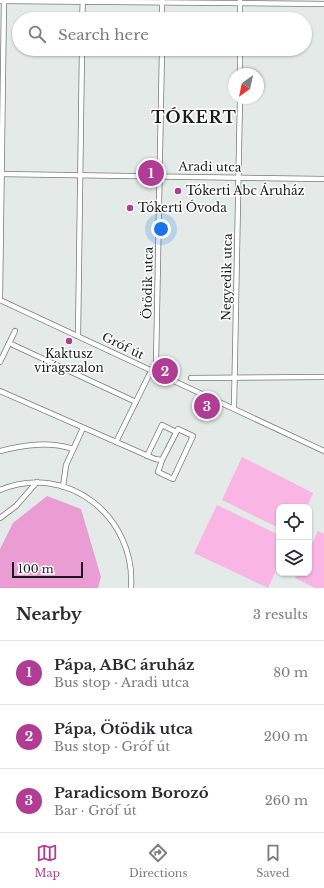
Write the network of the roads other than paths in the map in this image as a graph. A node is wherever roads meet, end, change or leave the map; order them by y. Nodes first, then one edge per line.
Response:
1 (83, 0) edge
2 (2, 1) edge
3 (162, 1) edge
4 (240, 1) edge
5 (324, 4) edge
6 (82, 12) edge
7 (162, 12) edge
8 (240, 12) edge
9 (82, 56) edge
10 (162, 56) edge
11 (240, 56) edge
12 (240, 68) edge
13 (240, 104) edge
14 (1, 174) edge
15 (81, 175) junction
16 (160, 176) junction
17 (239, 177) junction
18 (324, 178) edge
19 (0, 297) edge
20 (0, 300) edge
21 (15, 331) dead end
22 (78, 336) junction
23 (9, 343) junction
24 (0, 362) edge
25 (151, 371) junction
26 (324, 377) edge
27 (191, 378) dead end
28 (235, 378) junction
29 (0, 391) edge
30 (136, 402) junction
31 (234, 408) junction
32 (83, 428) junction
33 (176, 432) junction
34 (116, 442) junction
35 (73, 449) junction
36 (0, 451) edge
37 (324, 451) edge
38 (147, 456) junction
39 (162, 460) junction
40 (37, 482) junction
41 (63, 487) junction
42 (0, 490) edge
43 (0, 518) edge
44 (131, 588) edge

1 - 2 street
1 - 3 street
1 - 6 street
2 - 14 street
3 - 4 street
3 - 7 street
4 - 5 street
4 - 8 street
9 - 15 street
10 - 16 street, Ötödik utca
11 - 12 street
13 - 17 street, Negyedik utca
14 - 15 street, Aradi utca
14 - 19 street
15 - 16 street, Aradi utca
15 - 22 street
16 - 17 street, Aradi utca
16 - 25 street, Ötödik utca
17 - 18 street, Aradi utca
17 - 28 street, Negyedik utca
20 - 22 street, Gróf út
21 - 23 street
22 - 25 street, Gróf út
23 - 24 street
23 - 30 street
25 - 30 street, Ötödik utca
25 - 31 street, Gróf út
26 - 28 street
27 - 28 street
28 - 31 street, Negyedik utca
29 - 32 street
30 - 34 street, Ötödik utca
31 - 37 street, Gróf út
32 - 34 street
32 - 35 street
33 - 38 street
33 - 39 street
33 - 39 street
34 - 38 street
35 - 36 street
35 - 41 street
38 - 39 street
40 - 41 street
40 - 42 street
40 - 43 street
41 - 44 street

